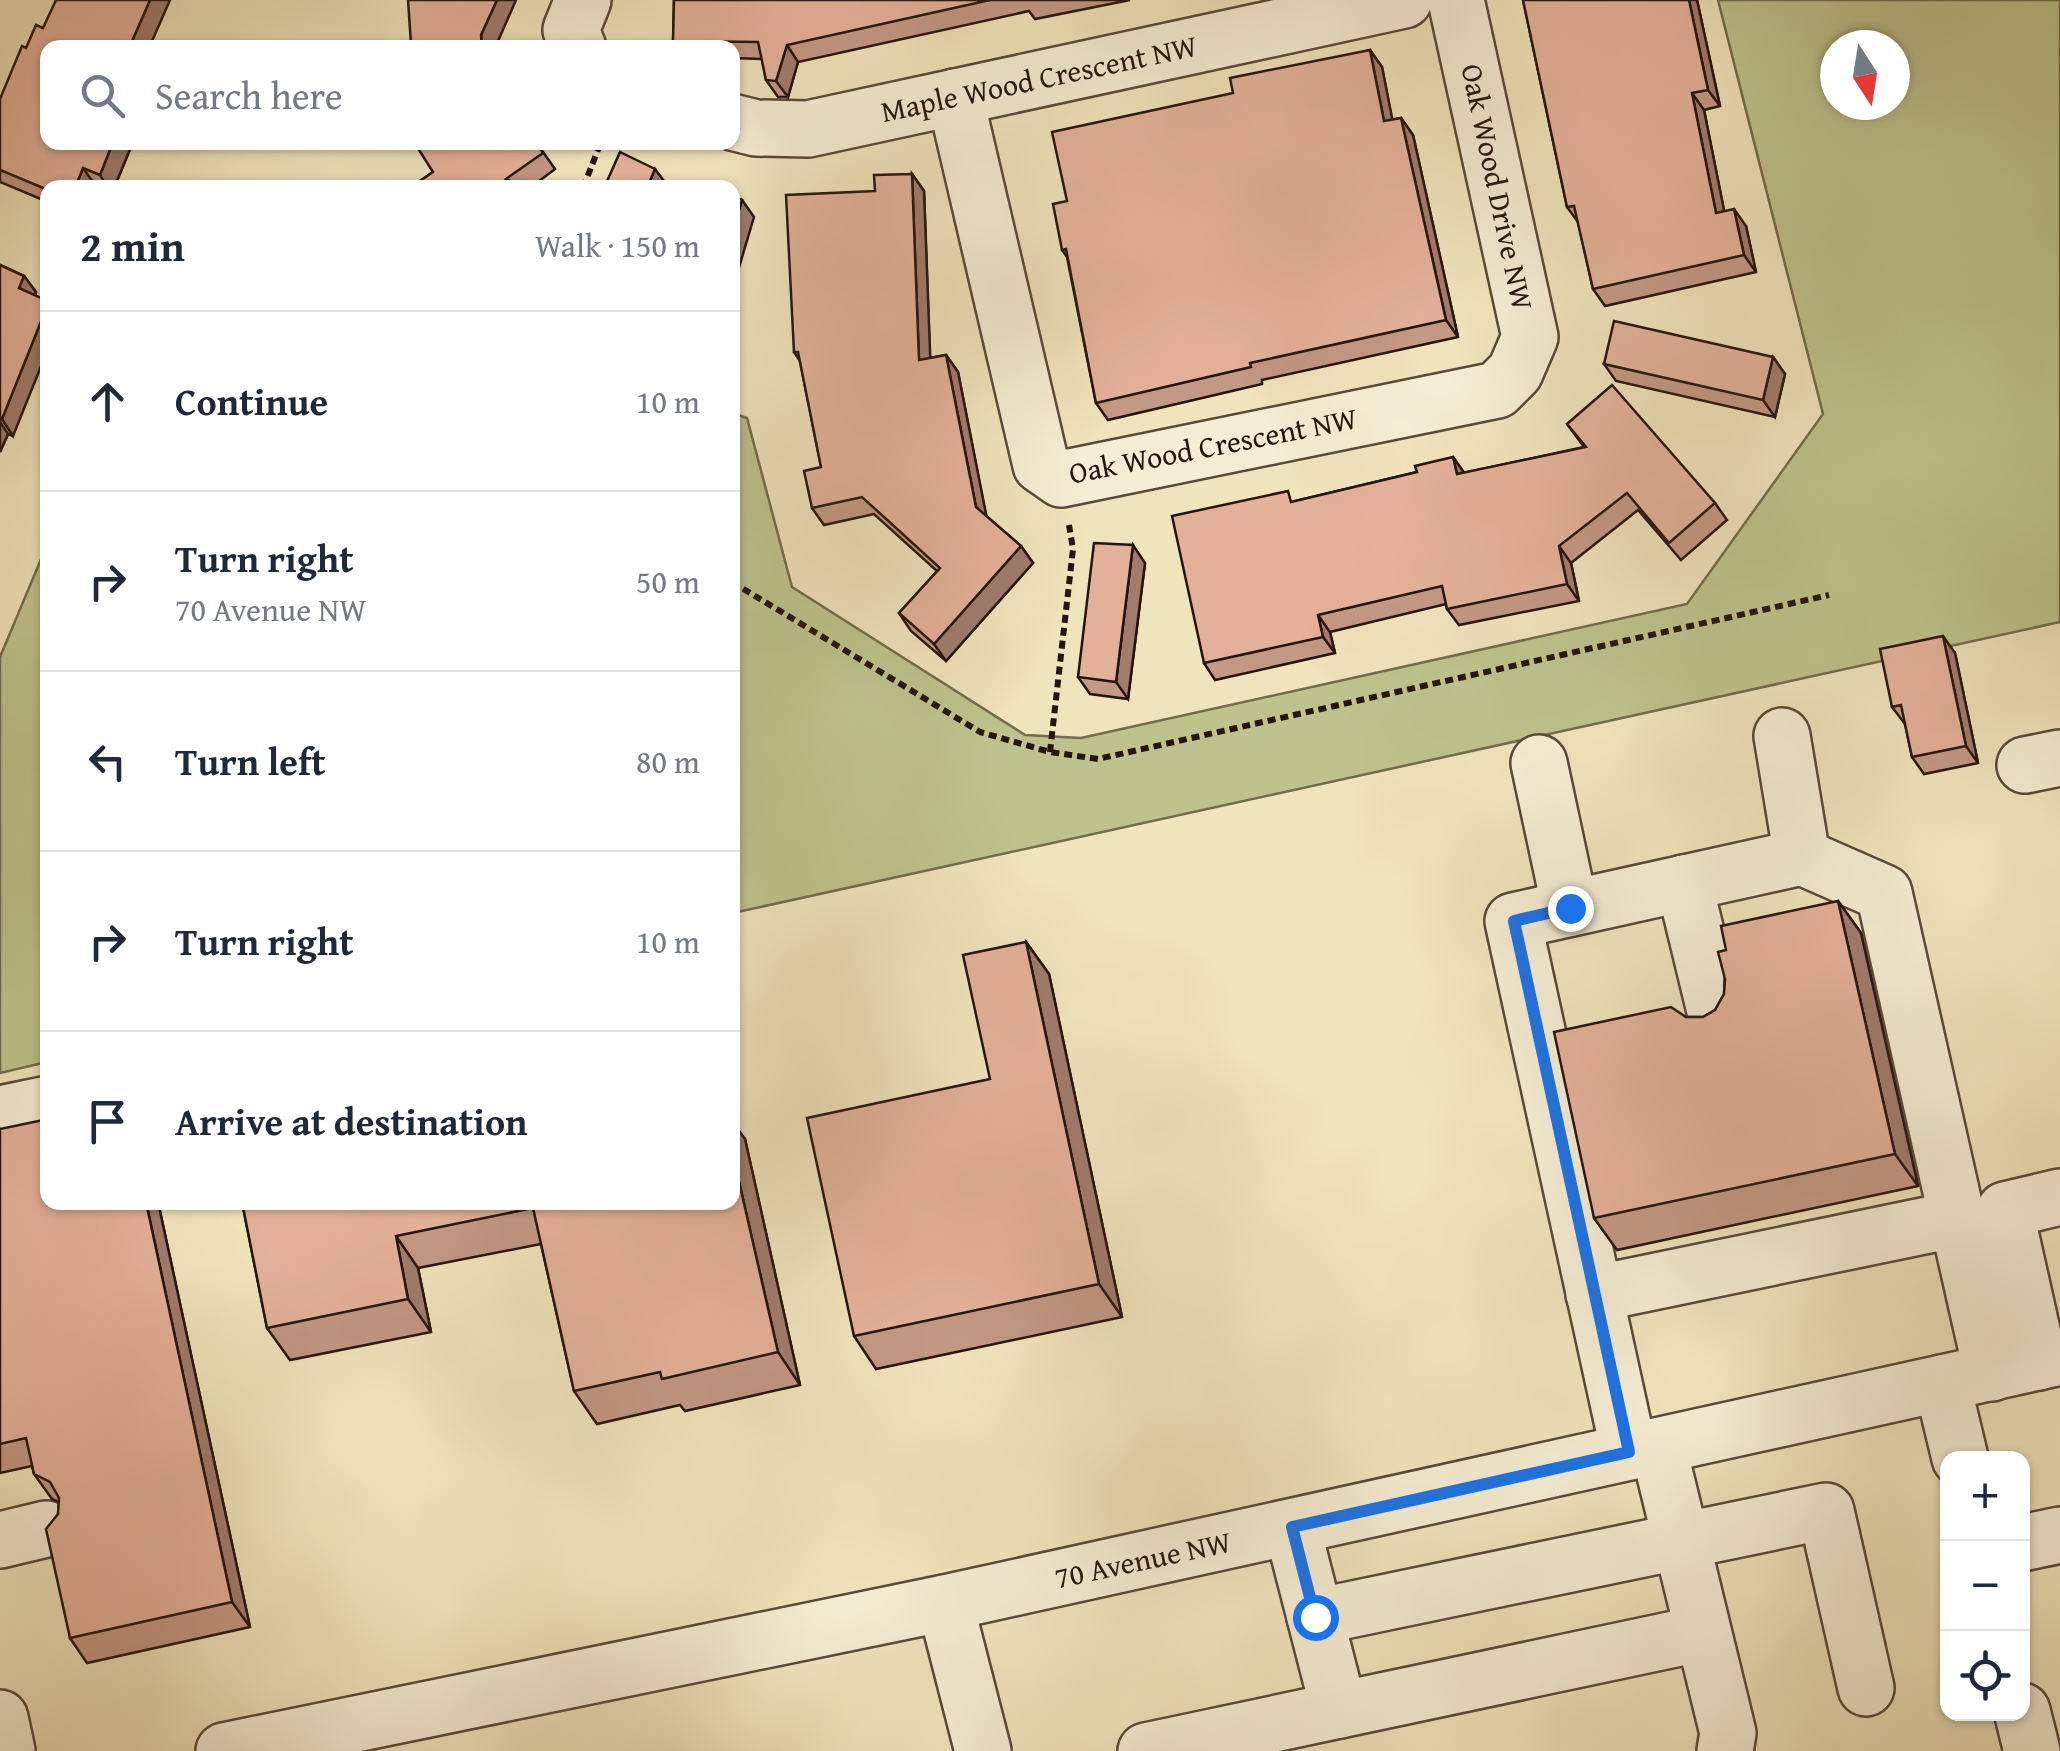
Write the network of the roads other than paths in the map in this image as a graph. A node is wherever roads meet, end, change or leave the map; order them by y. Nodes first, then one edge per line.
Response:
1 (583, 0) edge
2 (1404, 0) edge
3 (1456, 0) edge
4 (575, 40) edge
5 (955, 98) junction
6 (740, 124) edge
7 (1516, 372) joint
8 (1782, 736) dead end
9 (1539, 763) dead end
10 (1802, 857) junction
11 (1684, 883) junction
12 (1570, 908) junction
13 (1717, 1018) edge
14 (40, 1106) edge
15 (0, 1114) edge
16 (2060, 1198) edge
17 (1957, 1219) junction
18 (1594, 1294) junction
19 (2008, 1369) edge
20 (1643, 1449) junction
21 (1964, 1451) edge
22 (1292, 1527) junction
23 (2060, 1535) edge
24 (1683, 1541) junction
25 (2030, 1541) edge
26 (945, 1603) junction
27 (1315, 1617) junction
28 (1704, 1632) junction
29 (1866, 1688) dead end
30 (1339, 1710) junction
31 (0, 1718) edge
32 (2024, 1721) edge
33 (7, 1751) edge
34 (224, 1751) edge
35 (983, 1751) edge
36 (1146, 1751) edge
37 (1725, 1751) edge
38 (2032, 1751) edge

1 - 4 street
2 - 5 street, Maple Wood Crescent NW
3 - 7 street, Oak Wood Drive NW
5 - 6 street, Maple Wood Crescent NW
5 - 7 street, Oak Wood Crescent NW
8 - 10 street
9 - 12 street
10 - 11 street
10 - 17 street
11 - 12 street
11 - 13 street
12 - 18 street
14 - 15 street
16 - 19 street
17 - 18 street
17 - 19 street
18 - 20 street
19 - 20 street, 70 Avenue NW
19 - 21 street
20 - 22 street, 70 Avenue NW
20 - 24 street
22 - 26 street, 70 Avenue NW
22 - 27 street
23 - 25 street
24 - 27 street
24 - 28 street
24 - 29 street
26 - 34 street, 70 Avenue NW
26 - 35 street
27 - 30 street
28 - 30 street
28 - 37 street
30 - 36 street
31 - 33 street
32 - 38 street

